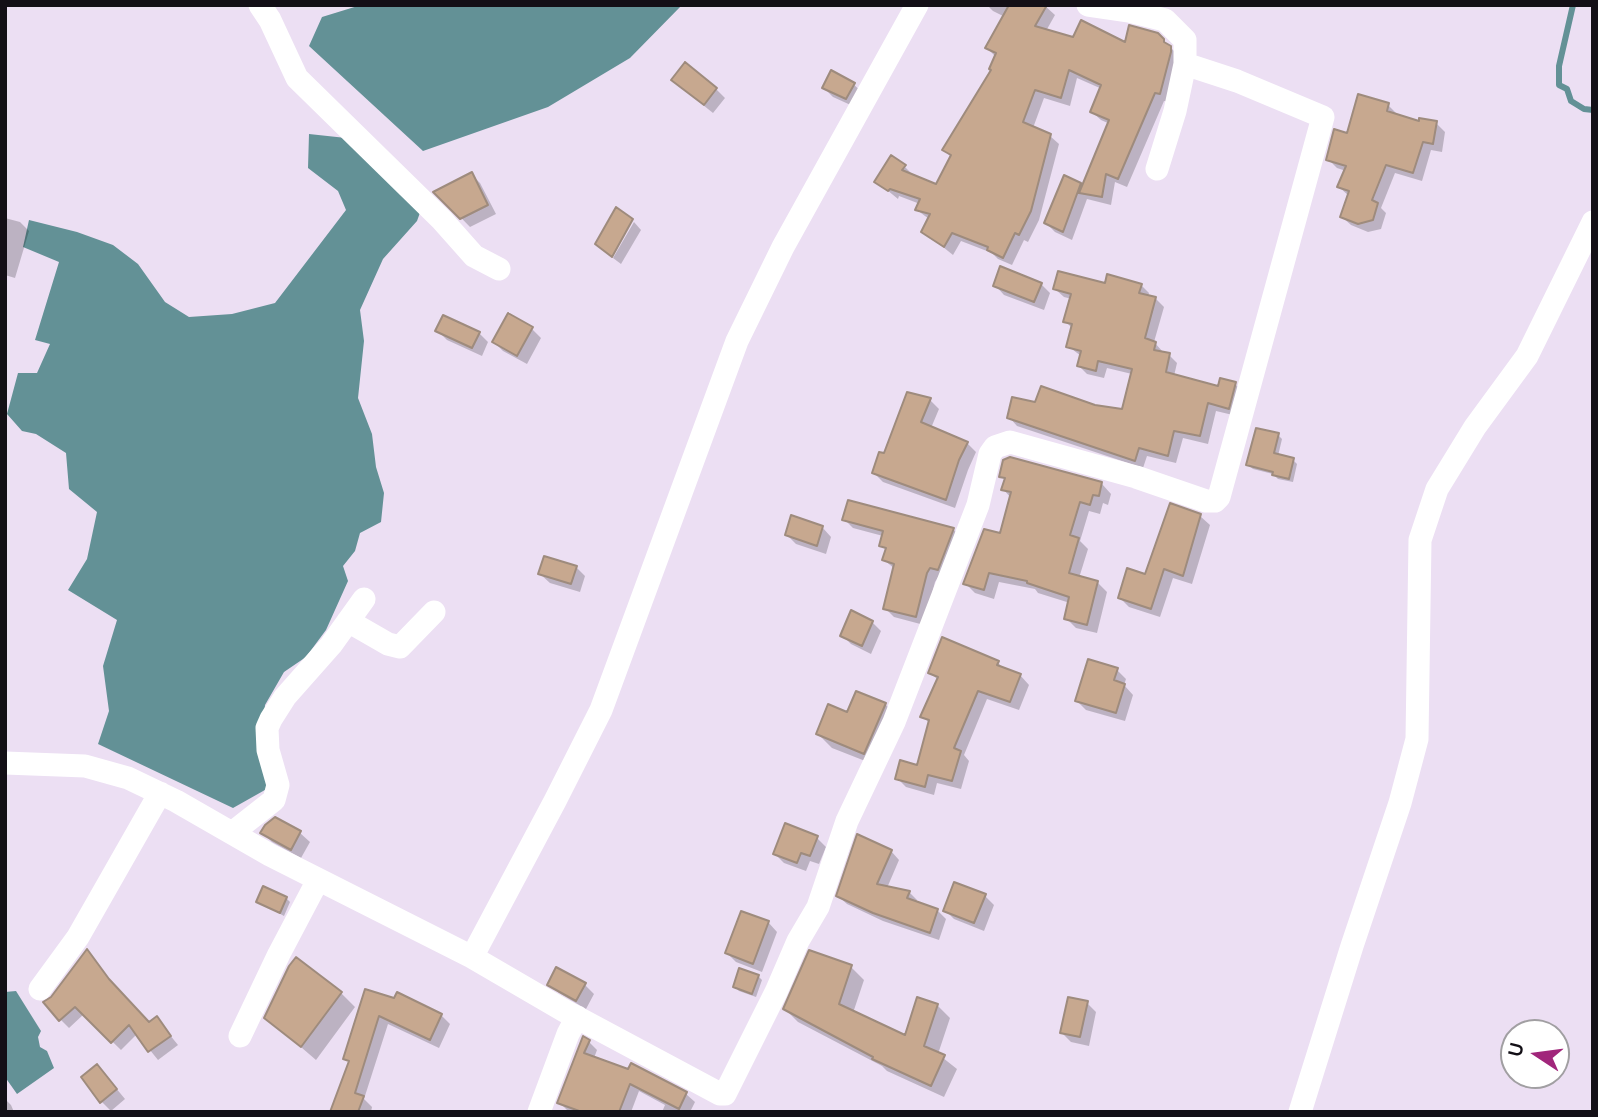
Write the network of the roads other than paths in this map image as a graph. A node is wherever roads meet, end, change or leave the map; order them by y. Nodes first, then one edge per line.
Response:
1 (260, 5) edge
2 (917, 5) edge
3 (1088, 5) edge
4 (1185, 64) junction
5 (1157, 169) dead end
6 (1593, 222) edge
7 (499, 269) dead end
8 (364, 599) dead end
9 (435, 612) dead end
10 (348, 621) junction
11 (5, 763) edge
12 (160, 793) junction
13 (246, 823) junction
14 (318, 880) junction
15 (472, 957) junction
16 (40, 989) dead end
17 (578, 1017) junction
18 (240, 1036) dead end
19 (539, 1112) edge
20 (1300, 1112) edge

1 - 7 street
2 - 15 street
3 - 4 street
4 - 5 street
4 - 17 street
6 - 20 street
8 - 10 street
9 - 10 street
10 - 13 street
11 - 12 street
12 - 13 street
12 - 16 street
13 - 14 street
14 - 15 street
14 - 18 street
15 - 17 street
17 - 19 street

